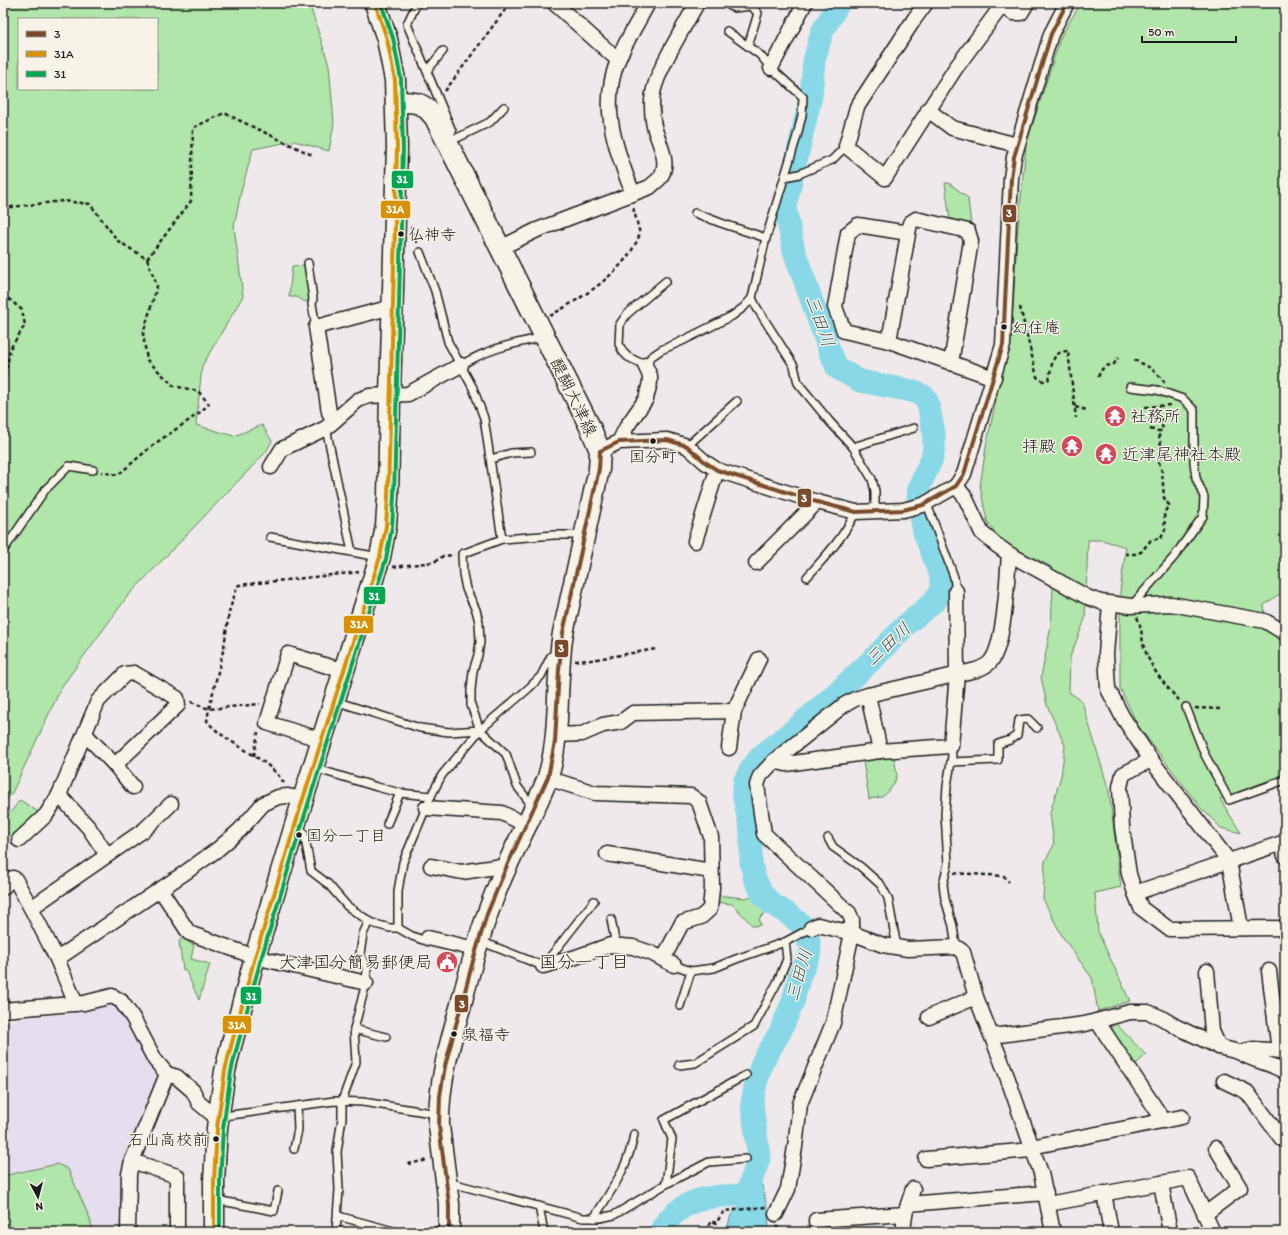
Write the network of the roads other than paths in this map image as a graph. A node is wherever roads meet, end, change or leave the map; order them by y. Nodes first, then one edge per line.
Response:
1 (375, 3) edge
2 (417, 3) edge
3 (554, 3) edge
4 (648, 3) edge
5 (697, 3) edge
6 (725, 3) edge
7 (805, 3) edge
8 (926, 3) edge
9 (1002, 3) edge
10 (1027, 3) edge
11 (1067, 3) edge
12 (727, 31) dead end
13 (748, 46) junction
14 (443, 52) dead end
15 (618, 60) junction
16 (771, 68) junction
17 (427, 71) junction
18 (396, 102) junction
19 (504, 107) dead end
20 (928, 110) junction
21 (452, 141) junction
22 (1017, 145) junction
23 (846, 146) junction
24 (787, 177) junction
25 (631, 194) junction
26 (695, 213) dead end
27 (908, 233) junction
28 (766, 238) junction
29 (500, 248) junction
30 (420, 252) dead end
31 (308, 263) dead end
32 (666, 281) dead end
33 (752, 298) junction
34 (392, 307) junction
35 (316, 327) junction
36 (541, 330) junction
37 (889, 341) junction
38 (951, 363) junction
39 (462, 365) junction
40 (645, 365) junction
41 (994, 378) junction
42 (1130, 388) dead end
43 (390, 395) junction
44 (737, 401) dead end
45 (330, 425) junction
46 (914, 428) dead end
47 (619, 442) junction
48 (687, 446) junction
49 (852, 447) junction
50 (600, 451) junction
51 (531, 452) dead end
52 (491, 459) junction
53 (272, 467) dead end
54 (93, 470) road end
55 (717, 470) junction
56 (956, 486) junction
57 (817, 502) junction
58 (921, 506) junction
59 (856, 512) junction
60 (875, 512) junction
61 (585, 535) junction
62 (270, 537) dead end
63 (502, 539) junction
64 (695, 540) dead end
65 (3, 551) edge
66 (352, 552) junction
67 (1009, 554) junction
68 (756, 563) dead end
69 (377, 564) junction
70 (807, 576) dead end
71 (956, 591) joint
72 (1110, 604) junction
73 (1131, 606) junction
74 (1285, 633) edge
75 (559, 658) junction
76 (759, 659) dead end
77 (344, 671) junction
78 (957, 674) junction
79 (868, 695) junction
80 (334, 701) junction
81 (1186, 707) road end
82 (734, 711) junction
83 (1037, 728) dead end
84 (480, 730) junction
85 (85, 734) junction
86 (556, 735) junction
87 (322, 740) junction
88 (951, 746) junction
89 (729, 748) dead end
90 (880, 751) junction
91 (1150, 760) junction
92 (774, 761) junction
93 (951, 762) junction
94 (115, 764) junction
95 (314, 768) junction
96 (548, 778) junction
97 (1285, 780) edge
98 (133, 787) dead end
99 (400, 793) junction
100 (59, 795) junction
101 (296, 798) junction
102 (428, 802) junction
103 (171, 804) dead end
104 (530, 817) junction
105 (387, 824) dead end
106 (296, 826) junction
107 (828, 838) dead end
108 (19, 840) dead end
109 (1284, 847) edge
110 (607, 854) dead end
111 (107, 855) junction
112 (1229, 861) junction
113 (430, 866) dead end
114 (505, 870) junction
115 (712, 871) junction
116 (3, 888) edge
117 (160, 889) junction
118 (1134, 893) junction
119 (594, 901) dead end
120 (31, 908) junction
121 (611, 919) dead end
122 (369, 921) junction
123 (398, 928) junction
124 (1241, 928) junction
125 (1285, 928) edge
126 (807, 930) joint
127 (852, 933) junction
128 (428, 938) joint
129 (785, 942) junction
130 (477, 945) junction
131 (616, 946) junction
132 (897, 947) junction
133 (956, 947) junction
134 (255, 956) junction
135 (58, 959) junction
136 (668, 962) junction
137 (543, 966) junction
138 (691, 971) junction
139 (1207, 971) dead end
140 (1269, 971) dead end
141 (366, 983) junction
142 (976, 997) junction
143 (76, 1004) junction
144 (680, 1006) dead end
145 (3, 1010) edge
146 (929, 1016) dead end
147 (1097, 1021) junction
148 (354, 1029) junction
149 (992, 1036) junction
150 (386, 1037) dead end
151 (1219, 1047) junction
152 (1282, 1051) edge
153 (1239, 1052) junction
154 (679, 1065) dead end
155 (1285, 1072) edge
156 (168, 1074) junction
157 (746, 1075) dead end
158 (1224, 1081) dead end
159 (342, 1101) junction
160 (297, 1106) junction
161 (438, 1114) junction
162 (218, 1116) junction
163 (1182, 1117) dead end
164 (1164, 1121) junction
165 (634, 1134) dead end
166 (1285, 1138) edge
167 (1032, 1148) junction
168 (1216, 1148) dead end
169 (294, 1149) dead end
170 (746, 1159) dead end
171 (926, 1159) dead end
172 (132, 1161) junction
173 (1161, 1183) junction
174 (666, 1184) junction
175 (446, 1185) junction
176 (913, 1189) dead end
177 (278, 1191) dead end
178 (1104, 1193) junction
179 (214, 1199) junction
180 (1047, 1199) junction
181 (539, 1206) junction
182 (907, 1209) junction
183 (777, 1212) road end
184 (1205, 1214) junction
185 (338, 1216) junction
186 (594, 1218) junction
187 (128, 1232) edge
188 (177, 1232) edge
189 (214, 1232) edge
190 (336, 1232) edge
191 (449, 1232) edge
192 (544, 1232) edge
193 (817, 1232) edge
194 (903, 1232) edge
195 (1053, 1232) edge
196 (1111, 1232) edge
197 (1170, 1232) edge
198 (1213, 1232) edge

1 - 18 main road
2 - 17 lane
3 - 15 street
4 - 15 street
5 - 25 street
6 - 13 lane
7 - 16 street
8 - 23 street
9 - 10 street
9 - 20 street
11 - 22 street
12 - 13 lane
13 - 16 lane
14 - 17 lane
15 - 25 street
16 - 24 lane
17 - 21 lane
18 - 21 main road, 醍醐大津線
18 - 34 main road
19 - 21 lane
20 - 22 street
20 - 23 street
21 - 29 main road, 醍醐大津線
22 - 41 street
23 - 24 lane
24 - 28 lane
25 - 29 street
26 - 28 lane
27 - 37 street
27 - 37 street
27 - 38 street
28 - 33 lane
29 - 36 main road, 醍醐大津線
30 - 39 lane
31 - 35 lane
32 - 40 lane
33 - 40 lane
33 - 49 lane
34 - 35 street
34 - 43 main road
35 - 45 street
36 - 39 lane
36 - 50 main road, 醍醐大津線
37 - 38 street
38 - 41 street
39 - 43 street
39 - 52 lane
40 - 47 street
41 - 56 street
42 - 73 lane
43 - 45 street
43 - 69 main road
44 - 48 lane
45 - 53 street
45 - 66 lane
46 - 49 lane
47 - 48 street
47 - 50 street
48 - 55 street
49 - 60 lane
50 - 61 main road, 醍醐大津線
51 - 52 lane
52 - 63 lane
54 - 65 lane
55 - 57 street
55 - 64 street
56 - 58 street
56 - 67 street
57 - 59 street
57 - 68 street
58 - 60 street
58 - 71 lane
59 - 60 street
59 - 70 lane
61 - 63 lane
61 - 75 main road, 醍醐大津線
62 - 66 lane
63 - 84 lane
66 - 69 lane
67 - 72 street
67 - 78 street
69 - 77 main road
71 - 78 street
72 - 73 street
72 - 91 street
73 - 74 street
75 - 84 lane
75 - 86 main road, 醍醐大津線
76 - 82 street
77 - 80 main road
77 - 87 street
78 - 79 street
78 - 88 street
79 - 90 street
79 - 92 street
80 - 84 lane
80 - 87 main road
81 - 97 lane
82 - 86 street
82 - 89 street
83 - 93 lane
84 - 102 lane
84 - 104 lane
85 - 94 street
85 - 94 street
85 - 100 street
86 - 96 main road, 醍醐大津線
87 - 95 main road
88 - 90 street
88 - 93 lane
90 - 92 street
91 - 112 street
91 - 118 street
92 - 127 street
93 - 133 lane
94 - 98 street
95 - 99 lane
95 - 101 main road
96 - 104 main road, 醍醐大津線
96 - 115 street
99 - 102 lane
99 - 105 lane
100 - 108 street
100 - 111 street
101 - 106 main road
101 - 117 street
102 - 104 street
102 - 123 lane
103 - 111 street
104 - 114 main road, 醍醐大津線
106 - 122 lane
106 - 134 main road
107 - 132 lane
109 - 112 street
110 - 115 street
111 - 120 street
112 - 118 street
112 - 124 street
113 - 114 street
114 - 130 main road, 醍醐大津線
115 - 136 street
116 - 120 street
117 - 134 street
117 - 135 street
118 - 124 street
119 - 137 lane
120 - 135 street
121 - 131 lane
122 - 123 lane
122 - 141 lane
123 - 128 lane
124 - 125 street
126 - 127 street
126 - 129 lane
127 - 132 street
127 - 183 street
128 - 130 street
129 - 138 lane
129 - 154 lane
130 - 137 lane
130 - 161 main road, 醍醐大津線
131 - 136 street
131 - 137 street
132 - 133 street
133 - 142 street
134 - 141 street
134 - 162 main road
135 - 143 street
136 - 138 lane
138 - 144 lane
139 - 151 street
140 - 152 street
141 - 148 lane
142 - 146 street
142 - 149 street
143 - 145 street
143 - 156 street
147 - 149 street
147 - 151 street
147 - 164 street
148 - 150 lane
148 - 159 lane
149 - 167 street
151 - 153 street
152 - 153 street
153 - 155 street
156 - 162 street
156 - 172 street
157 - 174 lane
158 - 166 street
159 - 160 lane
159 - 161 lane
159 - 185 lane
160 - 162 lane
160 - 169 lane
161 - 175 main road, 醍醐大津線
162 - 179 main road
163 - 164 street
164 - 167 street
165 - 186 lane
167 - 171 street
167 - 180 street
168 - 184 street
170 - 174 lane
172 - 187 street
172 - 188 street
173 - 178 street
173 - 184 street
173 - 197 street
174 - 186 lane
175 - 181 lane
175 - 191 main road, 醍醐大津線
176 - 182 street
177 - 179 lane
178 - 180 street
178 - 196 street
179 - 189 main road
180 - 182 street
180 - 195 street
181 - 186 lane
181 - 192 lane
182 - 193 street
182 - 194 street
184 - 198 street
185 - 190 lane
185 - 191 lane

